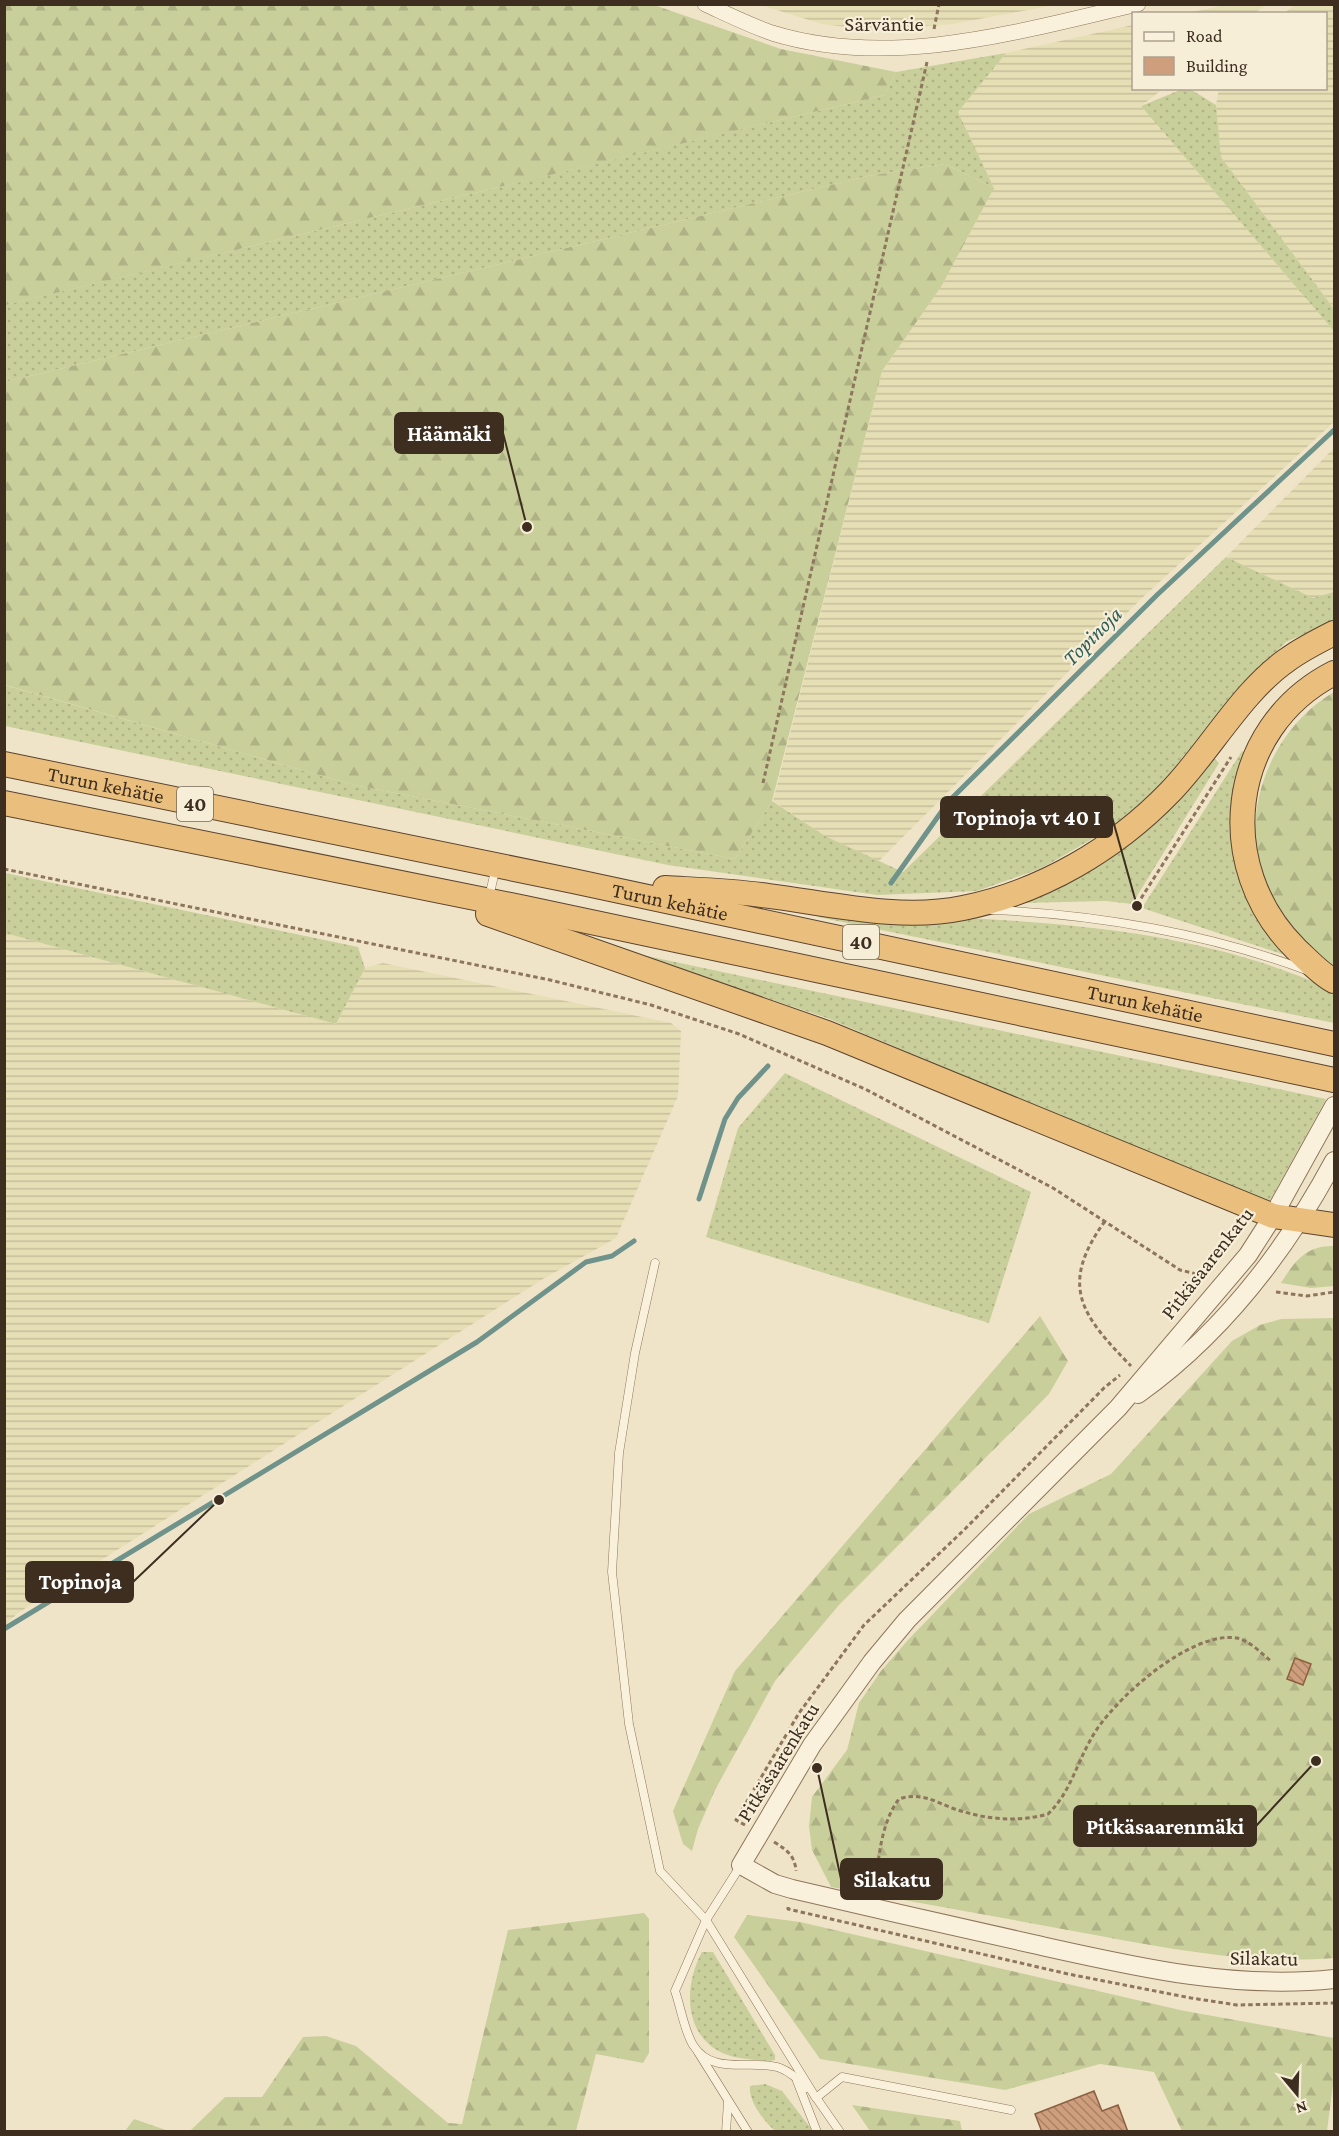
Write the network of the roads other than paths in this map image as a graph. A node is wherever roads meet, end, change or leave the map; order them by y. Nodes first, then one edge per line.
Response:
1 (705, 4) edge
2 (1138, 4) edge
3 (1335, 633) edge
4 (1335, 673) edge
5 (4, 764) edge
6 (4, 803) edge
7 (496, 866) junction
8 (573, 881) junction
9 (398, 883) junction
10 (488, 901) junction
11 (963, 909) junction
12 (1331, 980) edge
13 (1335, 1044) edge
14 (1335, 1080) edge
15 (1335, 1106) edge
16 (1335, 1161) edge
17 (1273, 1216) junction
18 (1300, 1220) junction
19 (1335, 1225) edge
20 (655, 1263) dead end
21 (1118, 1408) junction
22 (741, 1865) junction
23 (706, 1920) junction
24 (1335, 1979) edge
25 (693, 2046) junction
26 (795, 2077) junction
27 (816, 2098) junction
28 (728, 2101) junction
29 (1011, 2110) dead end
30 (726, 2132) edge
31 (748, 2132) edge
32 (817, 2132) edge
33 (840, 2132) edge

1 - 2 street, Särväntie
3 - 11 highway
4 - 12 highway
5 - 7 highway, Turun kehätie / 40
6 - 9 highway, Turun kehätie / 40
7 - 8 highway, Turun kehätie / 40
7 - 10 lane
8 - 11 highway
8 - 13 highway, Turun kehätie / 40
9 - 10 highway, Turun kehätie / 40
9 - 17 highway
10 - 14 highway, Turun kehätie / 40
11 - 12 lane
15 - 17 street, Pitkäsaarenkatu
16 - 18 street, Pitkäsaarenkatu
17 - 18 highway
17 - 21 street, Pitkäsaarenkatu
18 - 19 highway
18 - 21 street, Pitkäsaarenkatu
20 - 23 lane
21 - 22 street, Pitkäsaarenkatu
22 - 23 lane, Pitkäsaarenkatu
22 - 24 street, Silakatu
23 - 25 lane, Pitkäsaarenkatu
23 - 27 lane
25 - 26 lane
25 - 28 lane, Pitkäsaarenkatu
26 - 27 lane
26 - 32 lane
27 - 29 lane
27 - 33 lane
28 - 30 lane
28 - 31 lane, Pitkäsaarenkatu

